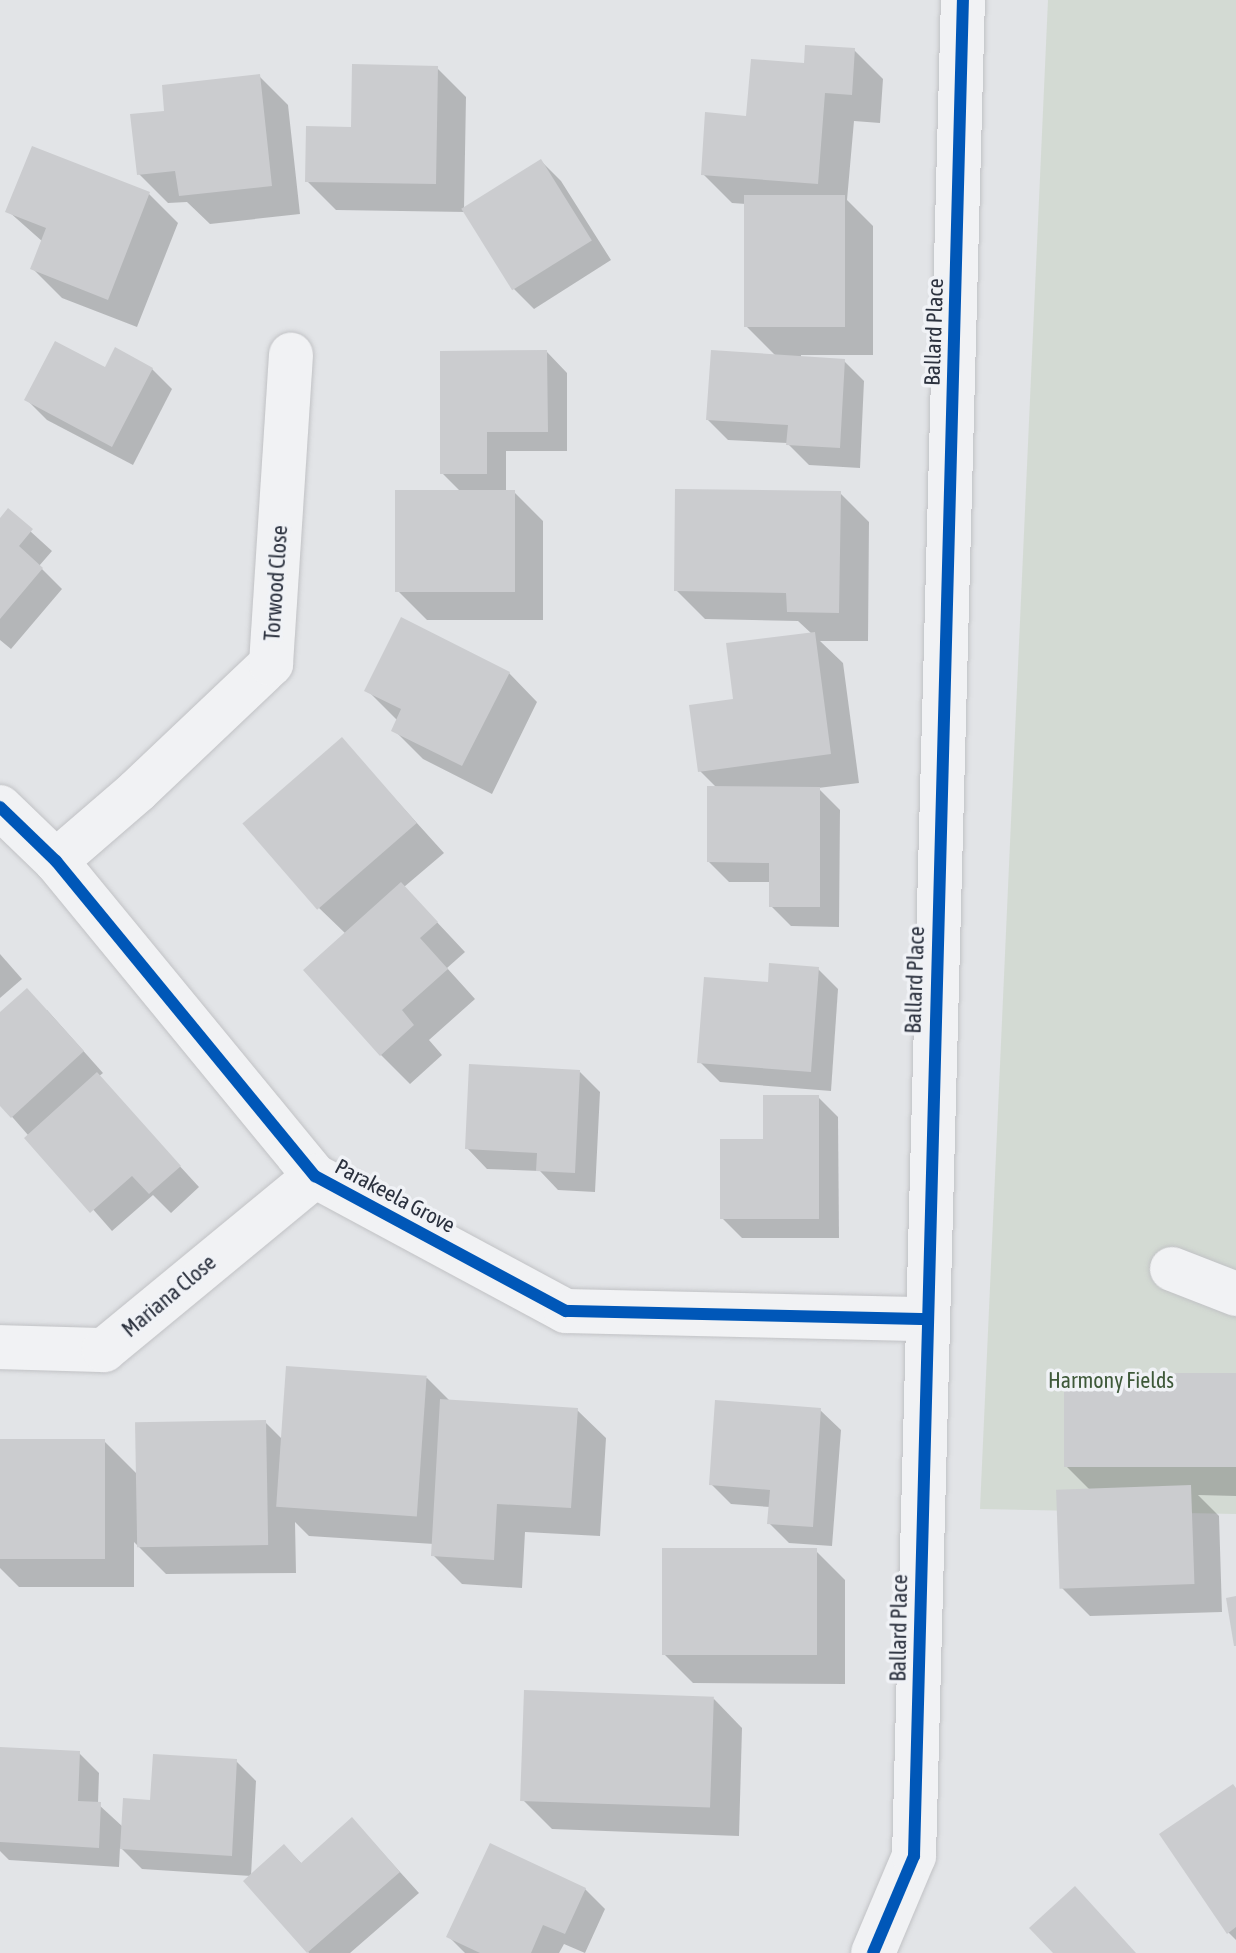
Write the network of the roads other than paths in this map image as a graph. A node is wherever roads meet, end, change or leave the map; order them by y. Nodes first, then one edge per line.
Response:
1 (963, 0) edge
2 (291, 355) dead end
3 (0, 807) edge
4 (56, 861) junction
5 (315, 1176) junction
6 (1172, 1269) dead end
7 (1236, 1294) edge
8 (926, 1319) junction
9 (0, 1347) edge
10 (873, 1953) edge

1 - 8 street, Ballard Place
2 - 4 street, Torwood Close
3 - 4 street, Parakeela Grove
4 - 5 street, Parakeela Grove
5 - 8 street, Parakeela Grove
5 - 9 street, Mariana Close
6 - 7 street
8 - 10 street, Ballard Place

